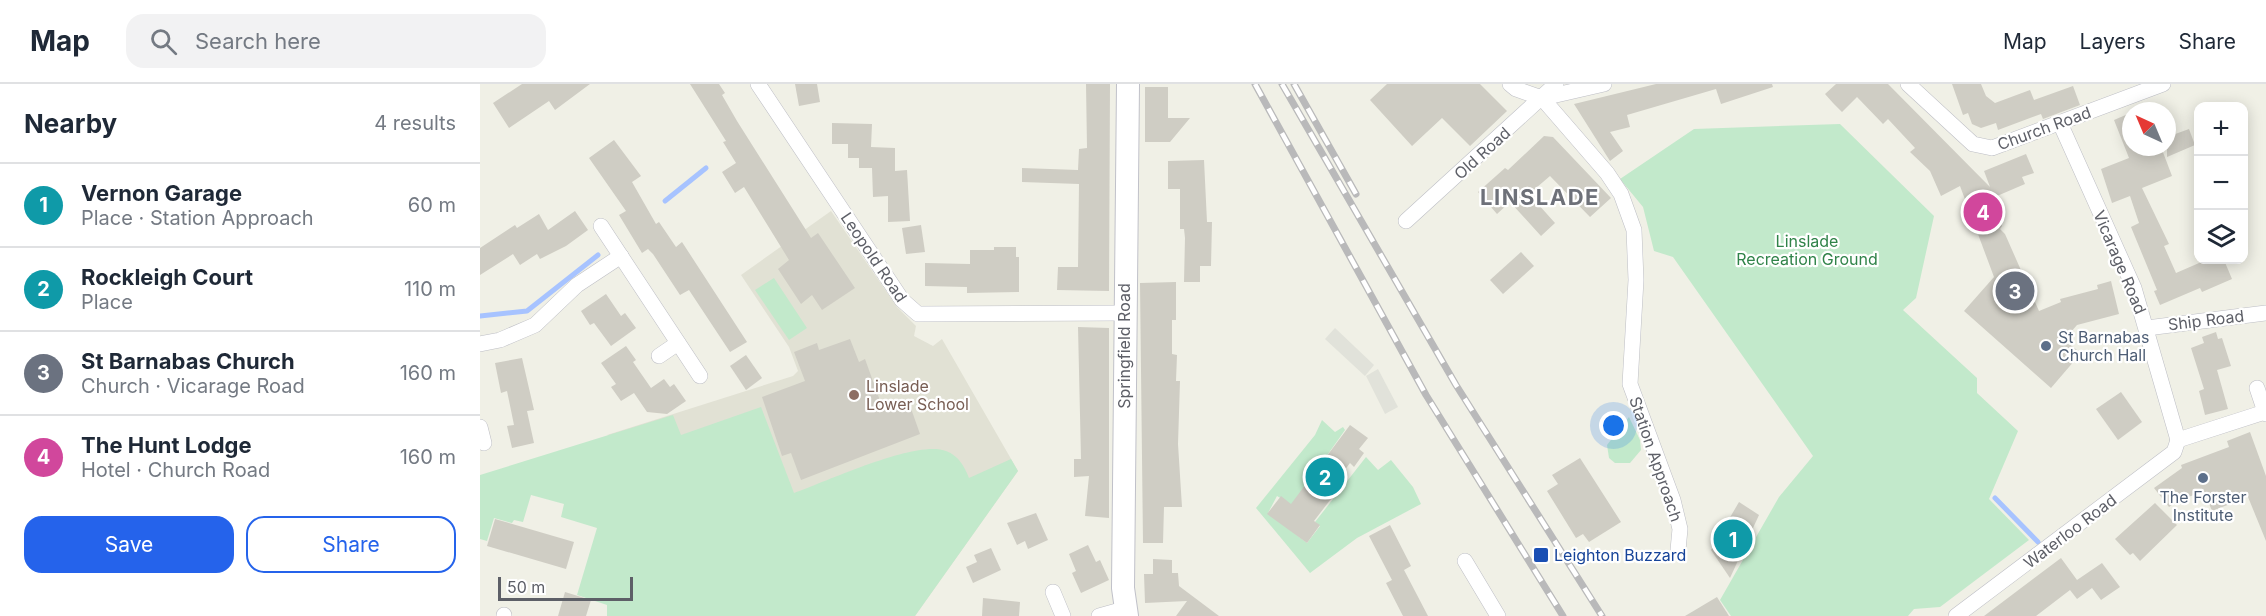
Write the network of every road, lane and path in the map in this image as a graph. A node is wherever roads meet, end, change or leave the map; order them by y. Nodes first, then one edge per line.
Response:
1 (758, 84) edge
2 (1128, 84) edge
3 (1510, 84) edge
4 (1556, 84) edge
5 (1604, 84) edge
6 (1908, 84) edge
7 (2163, 84) edge
8 (1542, 98) junction
9 (2060, 123) junction
10 (1406, 220) dead end
11 (601, 226) dead end
12 (621, 256) junction
13 (1124, 313) junction
14 (2266, 313) edge
15 (2147, 328) junction
16 (678, 343) junction
17 (480, 344) edge
18 (658, 356) dead end
19 (700, 376) dead end
20 (2257, 388) dead end
21 (2266, 413) edge
22 (480, 426) edge
23 (2178, 440) junction
24 (484, 443) dead end
25 (1678, 550) dead end
26 (1465, 561) dead end
27 (1053, 592) dead end
28 (1125, 612) edge
29 (1063, 616) edge
30 (1099, 616) edge
31 (1498, 616) edge
32 (1956, 616) edge

1 - 13 street, Leopold Road
2 - 13 street, Springfield Road
3 - 8 street
4 - 8 street, Old Road
5 - 8 street
6 - 9 street, Church Road
7 - 9 street, Church Road
8 - 10 street, Old Road
8 - 25 street, Station Approach
9 - 15 street, Vicarage Road
11 - 12 street
12 - 16 street
12 - 17 street
13 - 28 street, Springfield Road
14 - 15 street, Ship Road
15 - 23 street, Vicarage Road
16 - 18 street
16 - 19 street
20 - 21 street
21 - 23 street
22 - 24 street
23 - 32 street, Waterloo Road
26 - 31 street
27 - 29 street
28 - 30 street

